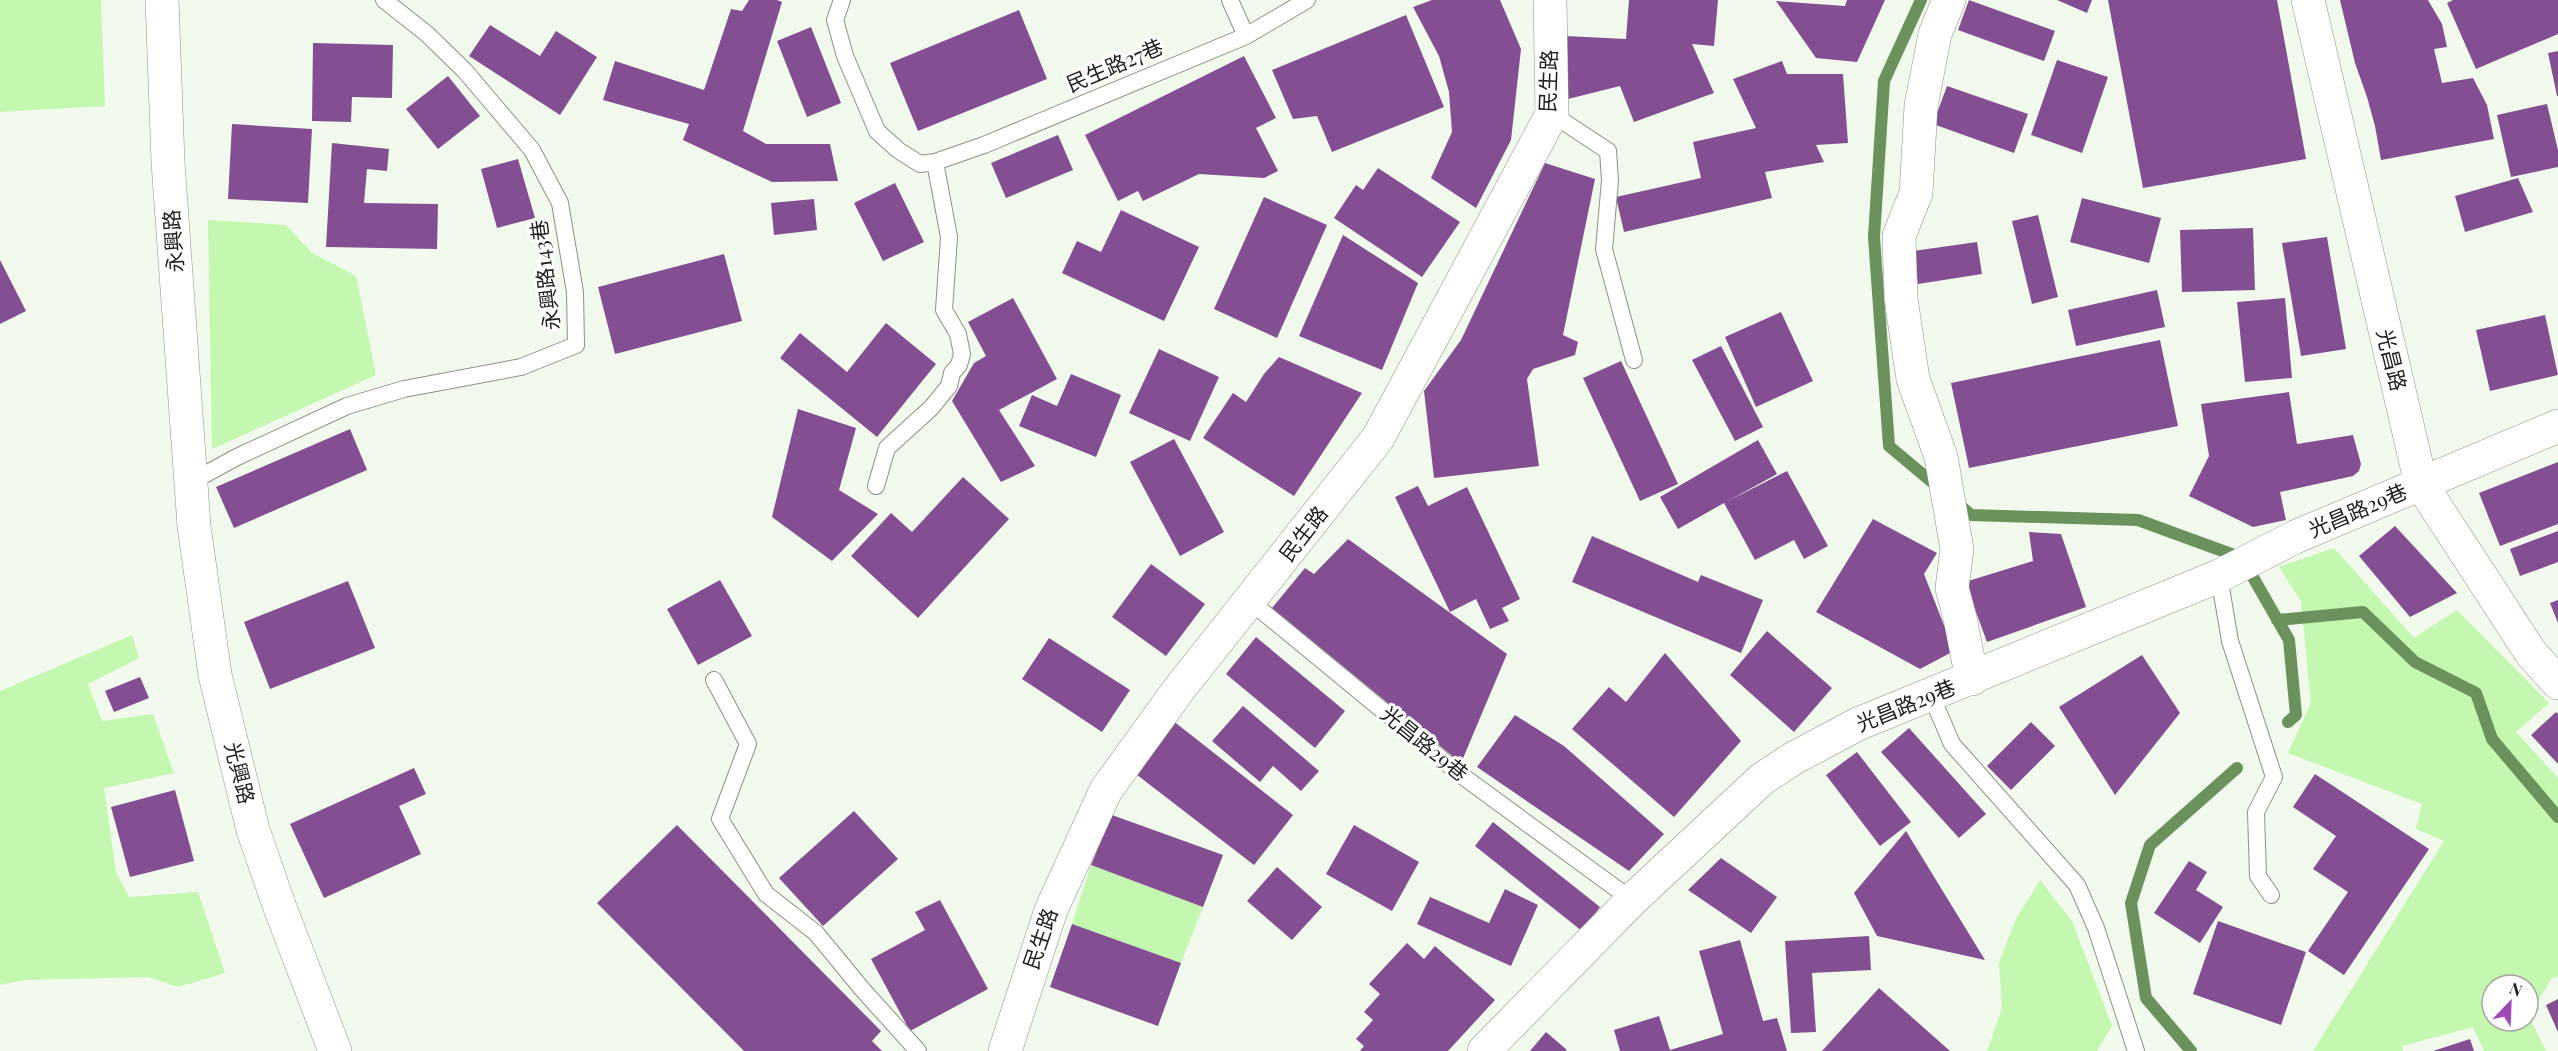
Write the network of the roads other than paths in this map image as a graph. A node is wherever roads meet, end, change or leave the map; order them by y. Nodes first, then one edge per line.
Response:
1 (162, 0) edge
2 (384, 0) edge
3 (842, 0) edge
4 (1230, 0) edge
5 (1307, 0) edge
6 (1550, 0) edge
7 (1949, 0) edge
8 (2308, 0) edge
9 (1246, 36) junction
10 (1552, 114) junction
11 (935, 162) junction
12 (1634, 360) dead end
13 (2558, 426) edge
14 (191, 482) junction
15 (2421, 484) junction
16 (876, 486) dead end
17 (2220, 576) junction
18 (1251, 602) junction
19 (1972, 679) junction
20 (714, 680) dead end
21 (2558, 683) edge
22 (1931, 695) junction
23 (2271, 894) dead end
24 (1632, 900) junction
25 (335, 1051) edge
26 (918, 1051) edge
27 (1005, 1051) edge
28 (1484, 1051) edge
29 (2136, 1051) edge

1 - 14 street, 永興路
2 - 14 lane, 永興路143巷
3 - 11 lane
4 - 9 lane
5 - 9 lane, 民生路27巷
6 - 10 street, 民生路
7 - 19 street
8 - 15 street, 光昌路
9 - 11 lane, 民生路27巷
10 - 12 lane
10 - 18 street, 民生路
11 - 16 lane
13 - 15 street, 光昌路29巷
14 - 25 street, 光興路
15 - 17 street, 光昌路29巷
15 - 21 street, 光昌路
17 - 19 street, 光昌路29巷
17 - 23 lane
18 - 24 lane, 光昌路29巷
18 - 27 street, 民生路
19 - 22 street, 光昌路29巷
20 - 26 lane
22 - 24 street, 光昌路29巷
22 - 29 lane
24 - 28 street, 光昌路29巷

